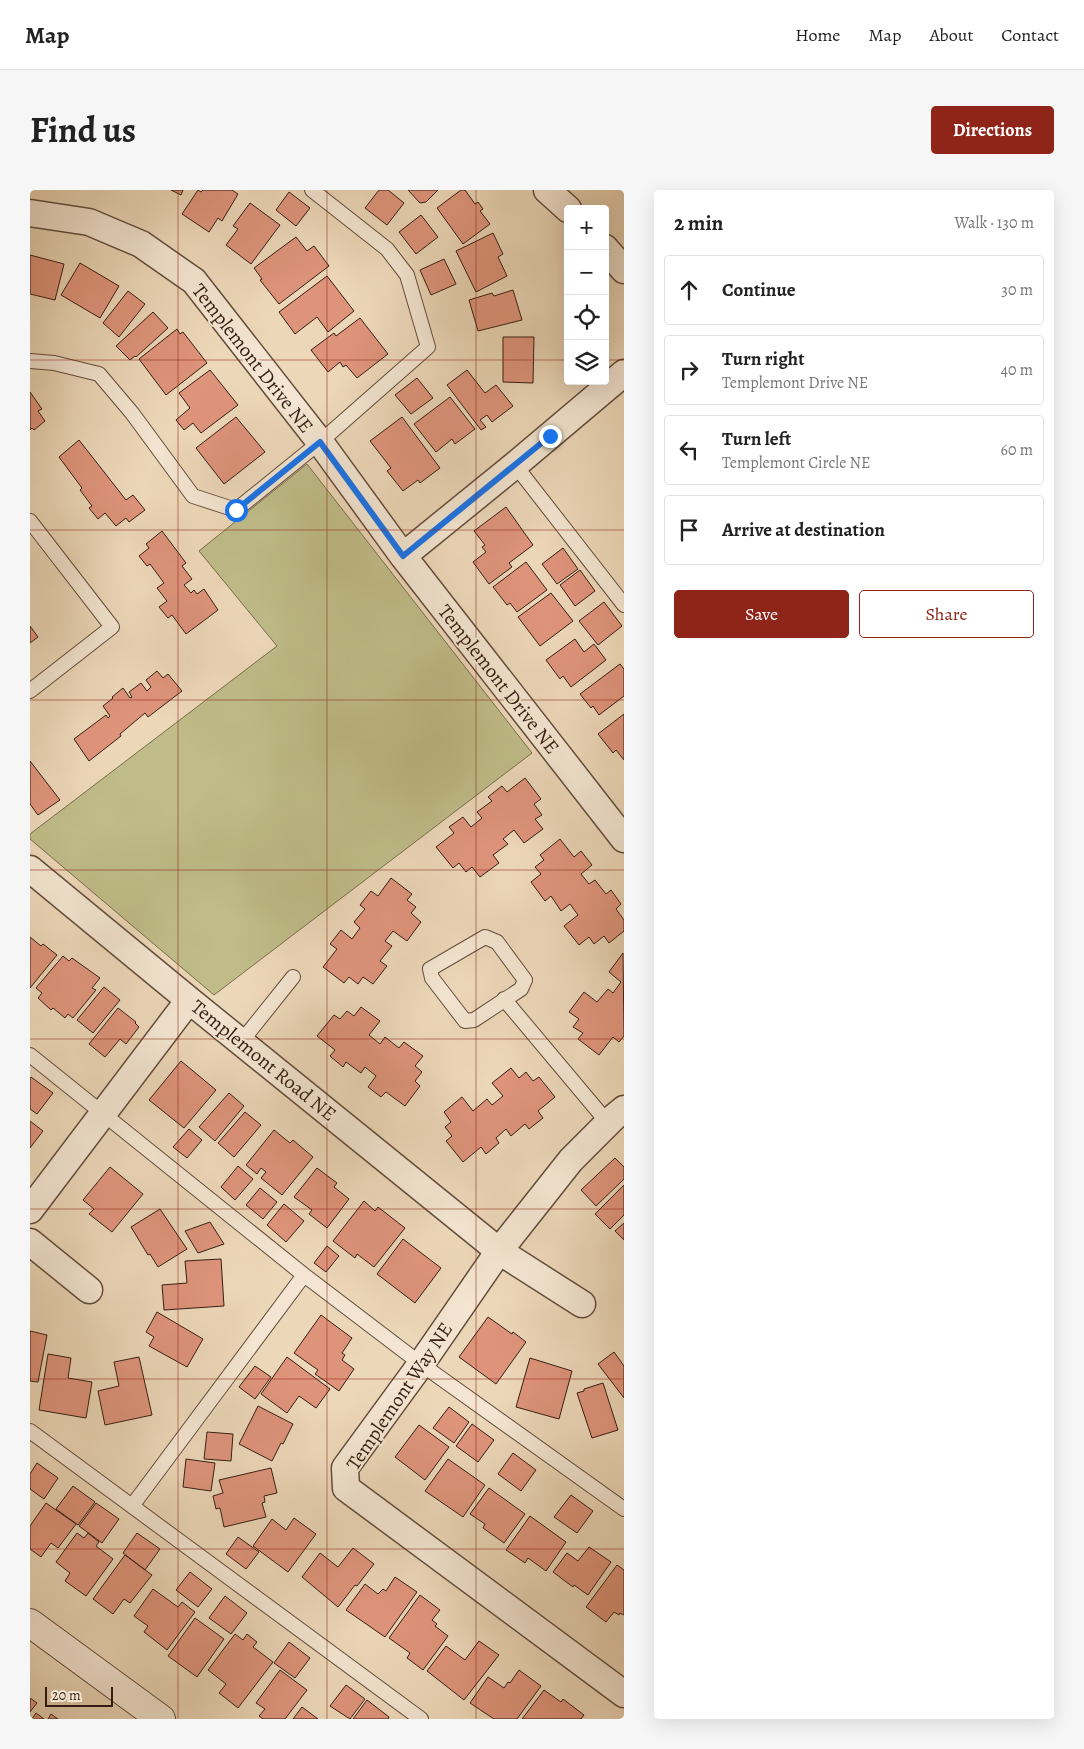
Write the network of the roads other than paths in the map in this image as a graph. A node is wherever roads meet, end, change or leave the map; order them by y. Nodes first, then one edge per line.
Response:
1 (312, 190) edge
2 (547, 190) edge
3 (564, 205) edge
4 (30, 213) edge
5 (607, 250) edge
6 (624, 270) edge
7 (30, 361) edge
8 (624, 373) edge
9 (320, 442) junction
10 (515, 465) junction
11 (30, 521) edge
12 (403, 556) junction
13 (624, 605) edge
14 (30, 691) edge
15 (624, 839) edge
16 (30, 869) edge
17 (293, 977) dead end
18 (189, 1000) junction
19 (504, 1000) junction
20 (241, 1042) junction
21 (30, 1055) edge
22 (103, 1114) junction
23 (616, 1116) edge
24 (30, 1210) edge
25 (30, 1242) edge
26 (499, 1251) junction
27 (304, 1275) junction
28 (89, 1290) dead end
29 (582, 1304) dead end
30 (421, 1364) junction
31 (30, 1431) edge
32 (132, 1506) junction
33 (624, 1510) edge
34 (30, 1623) edge
35 (624, 1694) edge
36 (161, 1719) edge
37 (421, 1719) edge

1 - 9 lane
2 - 3 street
4 - 9 street, Templemont Drive NE
5 - 6 street
7 - 9 lane
8 - 10 street
9 - 12 street, Templemont Drive NE
10 - 12 street
10 - 13 lane
11 - 14 lane
12 - 15 street, Templemont Drive NE
16 - 18 street, Templemont Road NE
17 - 20 lane
18 - 20 street, Templemont Road NE
18 - 22 street
19 - 19 lane
19 - 23 lane
20 - 26 street, Templemont Road NE
21 - 22 lane
22 - 24 street
22 - 27 lane
23 - 26 street, Templemont Way NE
25 - 28 street
26 - 29 street, Templemont Road NE
26 - 30 street, Templemont Way NE
27 - 30 lane
27 - 32 lane
30 - 33 lane
30 - 35 street, Templemont Way NE
31 - 32 lane
32 - 37 lane
34 - 36 street

